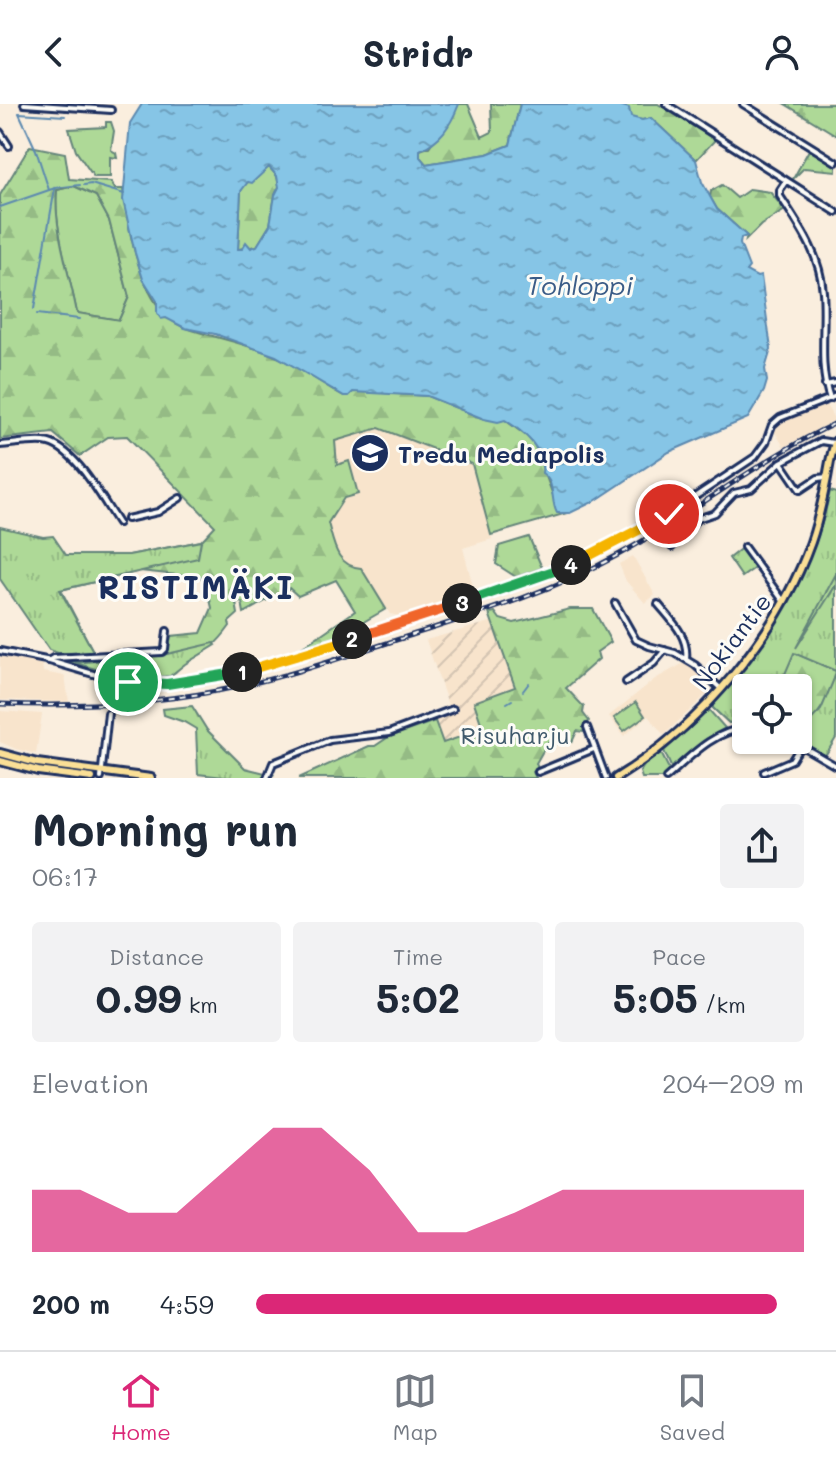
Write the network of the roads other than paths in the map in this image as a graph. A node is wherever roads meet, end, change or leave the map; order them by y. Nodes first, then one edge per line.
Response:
1 (24, 104) edge
2 (666, 104) edge
3 (743, 104) edge
4 (111, 110) dead end
5 (0, 132) edge
6 (9, 146) dead end
7 (836, 162) edge
8 (786, 181) junction
9 (836, 212) edge
10 (836, 383) edge
11 (825, 385) junction
12 (836, 396) edge
13 (830, 399) junction
14 (835, 442) edge
15 (0, 445) edge
16 (781, 462) junction
17 (827, 477) junction
18 (180, 498) dead end
19 (127, 519) dead end
20 (118, 523) dead end
21 (672, 547) dead end
22 (744, 547) dead end
23 (784, 602) junction
24 (615, 603) dead end
25 (658, 604) dead end
26 (167, 631) dead end
27 (665, 650) junction
28 (0, 651) edge
29 (686, 659) junction
30 (48, 661) junction
31 (626, 682) dead end
32 (720, 688) junction
33 (453, 709) dead end
34 (108, 713) dead end
35 (587, 727) dead end
36 (732, 730) edge
37 (594, 749) junction
38 (812, 752) edge
39 (0, 753) edge
40 (796, 754) edge
41 (0, 761) edge
42 (836, 766) edge
43 (538, 772) dead end
44 (764, 772) dead end
45 (101, 775) edge
46 (668, 777) edge
47 (92, 778) edge
48 (151, 778) edge
49 (267, 778) edge
50 (606, 778) edge
51 (616, 778) edge

1 - 4 street
2 - 8 street
3 - 7 street
5 - 6 street
8 - 9 street
8 - 11 street
10 - 11 street
11 - 13 street
12 - 13 street
13 - 30 street
14 - 16 street
14 - 17 main road, Nokiantie
15 - 20 street
16 - 17 street
16 - 21 street
17 - 23 main road, Nokiantie
18 - 19 street
22 - 23 street
23 - 32 main road, Nokiantie
24 - 27 street
25 - 29 street
26 - 30 street
27 - 29 street
27 - 31 street
28 - 30 street
29 - 32 street
32 - 51 main road, Nokiantie
33 - 49 street
34 - 45 street
35 - 37 street
36 - 46 street
37 - 43 street
37 - 50 street
38 - 42 street
39 - 45 main road
40 - 44 street
41 - 47 main road
45 - 48 main road

